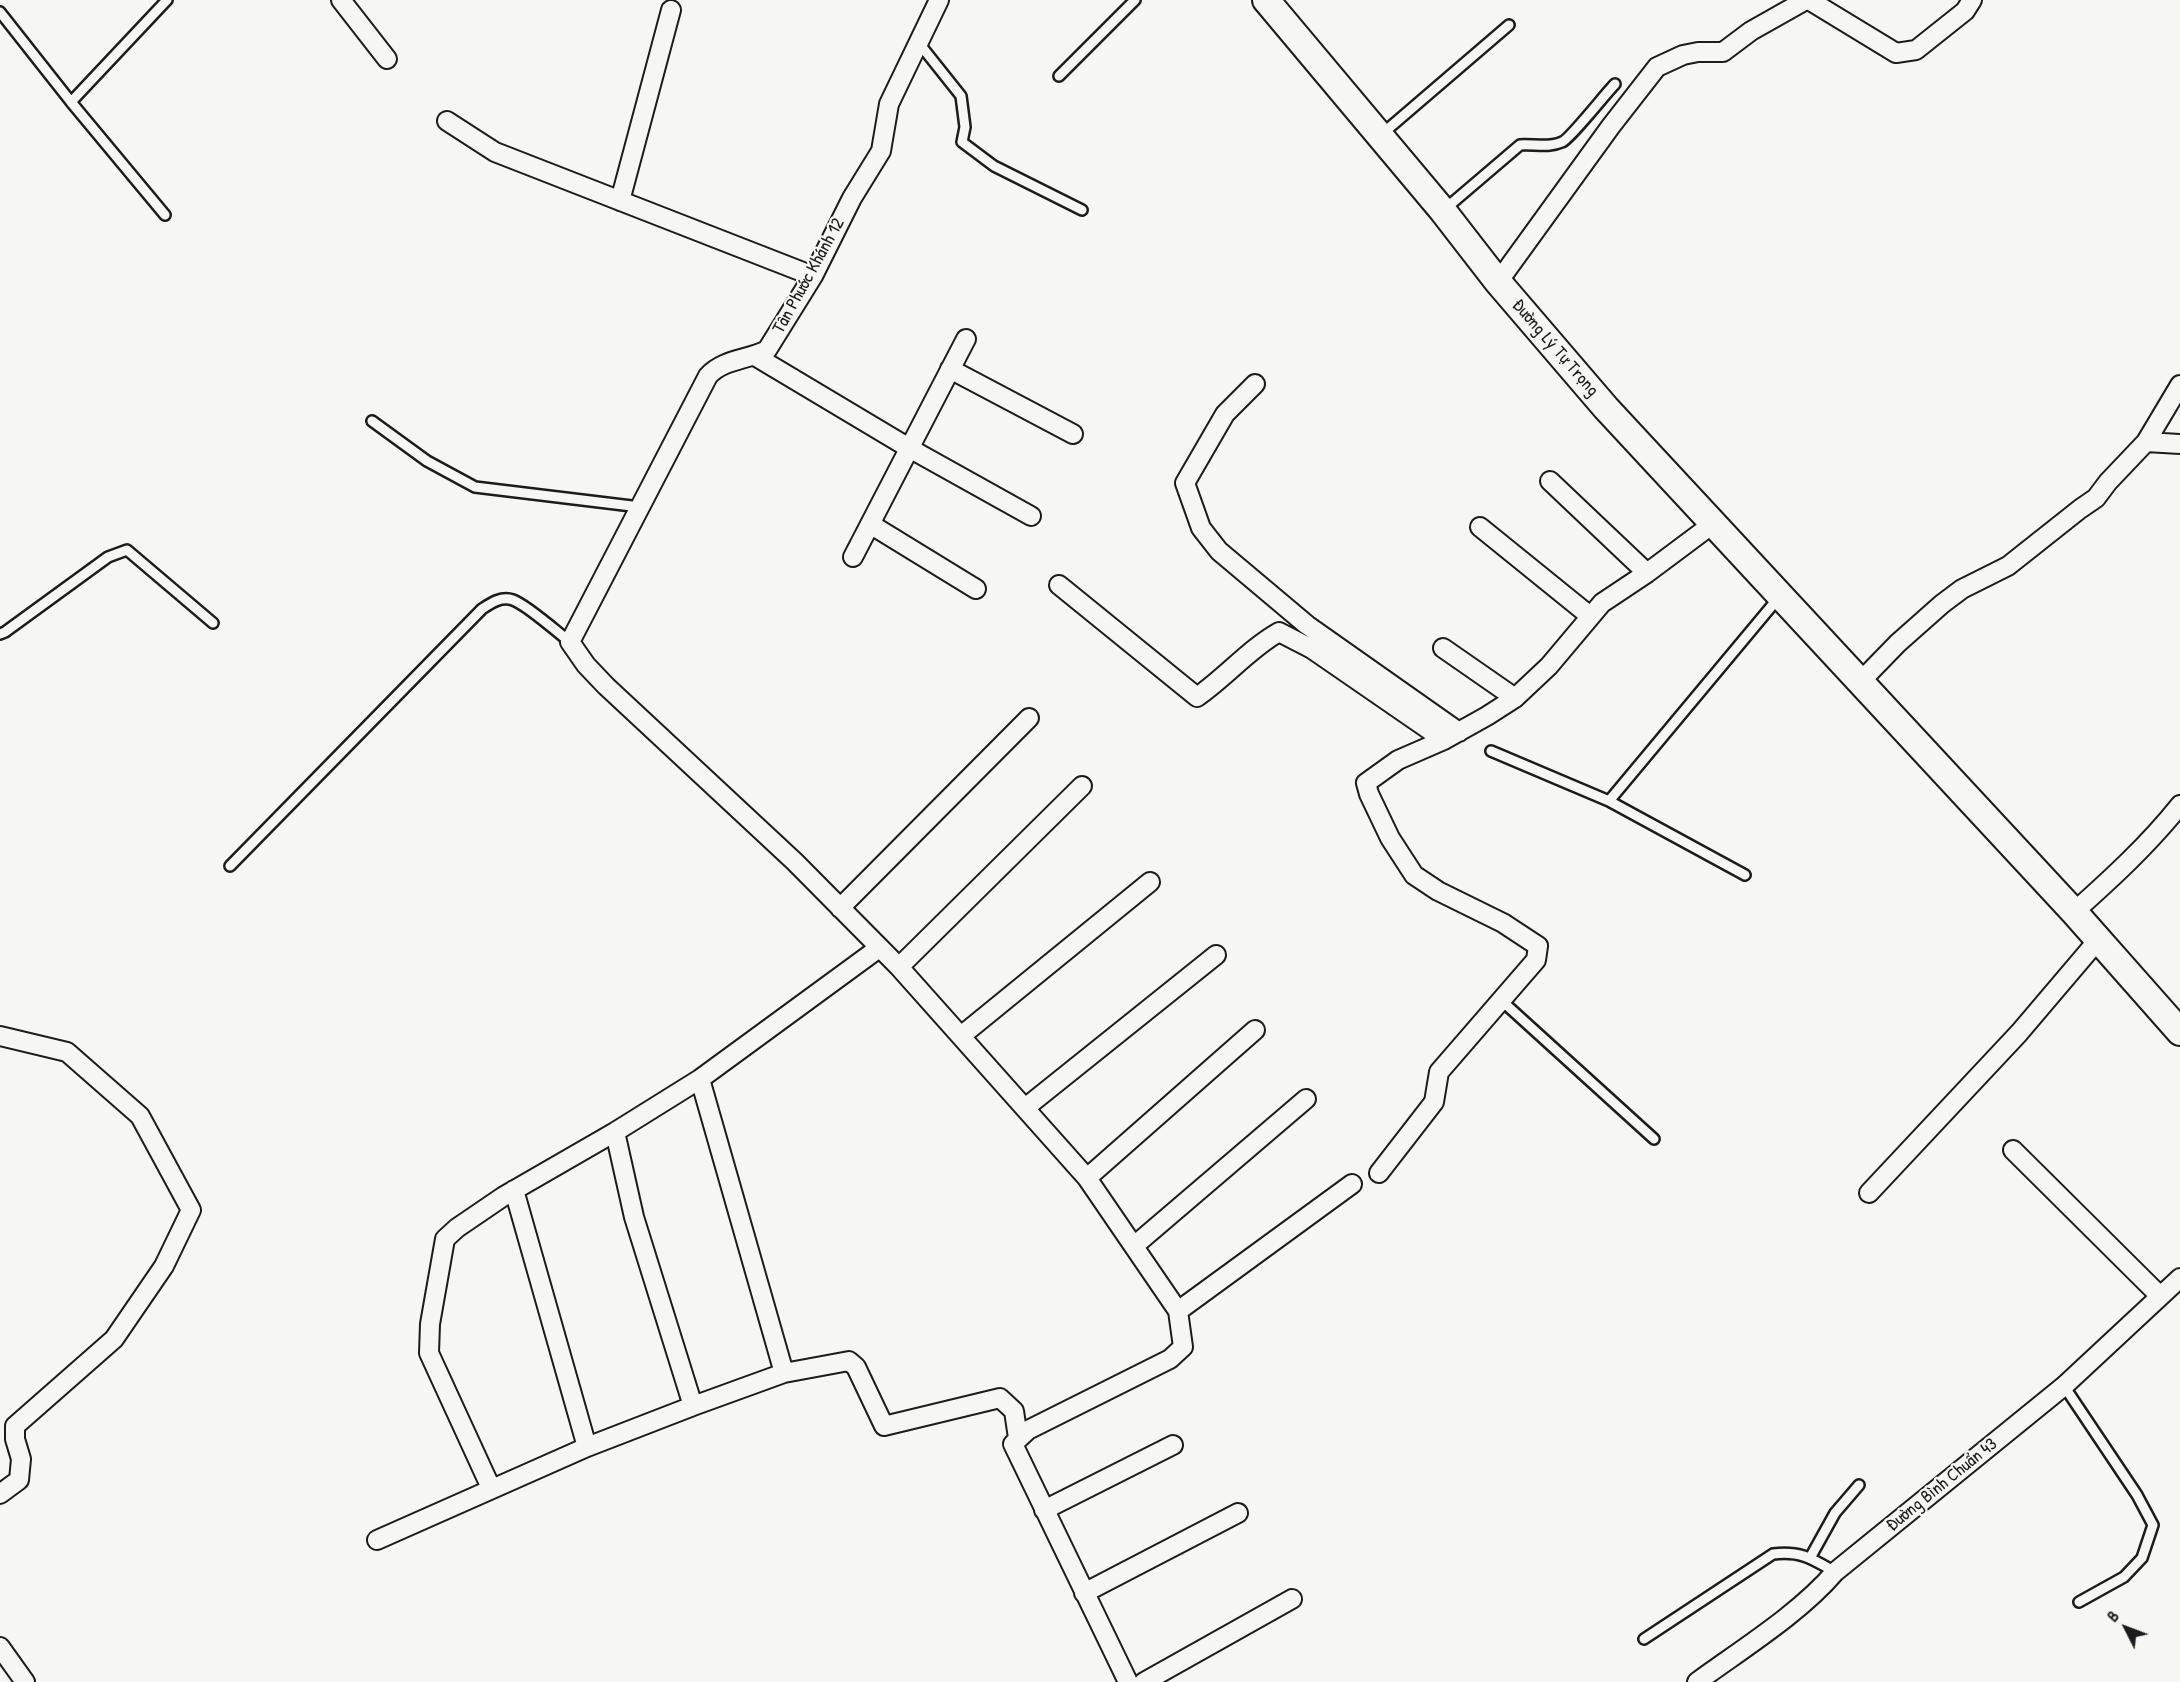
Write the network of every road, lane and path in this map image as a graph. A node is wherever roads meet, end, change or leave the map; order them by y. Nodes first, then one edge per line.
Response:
1 (167, 0) edge
2 (341, 0) edge
3 (939, 0) edge
4 (1135, 0) edge
5 (1266, 0) edge
6 (1807, 0) edge
7 (1972, 0) edge
8 (670, 10) dead end
9 (0, 12) edge
10 (1509, 25) dead end
11 (918, 42) junction
12 (387, 59) dead end
13 (1059, 76) dead end
14 (1615, 84) dead end
15 (71, 102) junction
16 (447, 122) dead end
17 (1380, 135) junction
18 (620, 201) junction
19 (1082, 210) dead end
20 (1443, 211) junction
21 (165, 215) dead end
22 (813, 276) junction
23 (1498, 282) junction
24 (966, 339) dead end
25 (755, 356) junction
26 (950, 369) junction
27 (1255, 384) dead end
28 (2180, 386) edge
29 (372, 422) dead end
30 (1073, 434) dead end
31 (2146, 442) junction
32 (2180, 444) edge
33 (909, 448) junction
34 (1550, 481) dead end
35 (641, 507) junction
36 (1031, 516) dead end
37 (1714, 523) junction
38 (870, 524) junction
39 (1480, 527) dead end
40 (853, 556) dead end
41 (1647, 573) junction
42 (1059, 585) dead end
43 (976, 589) dead end
44 (1780, 597) junction
45 (1590, 616) junction
46 (213, 623) dead end
47 (0, 634) edge
48 (570, 642) junction
49 (1443, 648) dead end
50 (1861, 681) junction
51 (1515, 698) junction
52 (1029, 718) dead end
53 (1451, 736) junction
54 (1491, 751) dead end
55 (1082, 786) dead end
56 (1609, 801) junction
57 (2180, 805) edge
58 (230, 866) dead end
59 (1745, 875) dead end
60 (1150, 882) dead end
61 (840, 908) junction
62 (2074, 912) junction
63 (2098, 940) junction
64 (879, 948) junction
65 (1216, 955) dead end
66 (898, 967) junction
67 (1502, 1001) junction
68 (1255, 1030) dead end
69 (2180, 1032) edge
70 (0, 1036) edge
71 (961, 1036) junction
72 (700, 1079) junction
73 (1306, 1099) dead end
74 (1025, 1108) junction
75 (615, 1132) junction
76 (1654, 1139) dead end
77 (2013, 1150) dead end
78 (1378, 1173) dead end
79 (1087, 1178) junction
80 (1353, 1185) dead end
81 (514, 1190) junction
82 (1869, 1193) dead end
83 (1134, 1246) junction
84 (2180, 1278) edge
85 (2160, 1296) junction
86 (1178, 1311) junction
87 (784, 1373) junction
88 (2064, 1386) junction
89 (693, 1406) junction
90 (1018, 1438) junction
91 (1173, 1445) dead end
92 (587, 1447) junction
93 (1859, 1485) dead end
94 (491, 1488) junction
95 (0, 1494) edge
96 (1044, 1510) junction
97 (1238, 1513) dead end
98 (377, 1540) dead end
99 (1810, 1558) junction
100 (1835, 1572) junction
101 (1084, 1593) junction
102 (1292, 1599) dead end
103 (2079, 1602) dead end
104 (1644, 1639) dead end
105 (0, 1647) edge
106 (25, 1682) edge
107 (1128, 1682) edge
108 (1144, 1682) edge
109 (1697, 1682) edge

1 - 15 lane
2 - 12 street
3 - 11 street, Tân Phước Khánh 12
4 - 13 lane
5 - 17 main road, Đường Lý Tự Trọng
6 - 7 street
6 - 23 street
8 - 18 street
9 - 15 lane
10 - 17 lane
11 - 19 lane
11 - 22 street, Tân Phước Khánh 12
14 - 20 lane
15 - 21 lane
16 - 18 street
17 - 20 main road, Đường Lý Tự Trọng
18 - 22 street
20 - 23 main road, Đường Lý Tự Trọng
22 - 25 street, Tân Phước Khánh 12
23 - 37 main road, Đường Lý Tự Trọng
24 - 26 street
25 - 33 street
25 - 35 street, Tân Phước Khánh 12
26 - 30 street
26 - 33 street
27 - 53 street
28 - 31 street
29 - 35 lane
31 - 32 street
31 - 50 street
33 - 36 street
33 - 38 street
34 - 41 street
35 - 48 street, Tân Phước Khánh 12
37 - 41 street
37 - 44 main road, Đường Lý Tự Trọng
38 - 40 street
38 - 43 street
39 - 45 street
41 - 45 street
42 - 53 street
44 - 50 main road, Đường Lý Tự Trọng
44 - 56 lane
45 - 51 street
46 - 47 lane
48 - 58 lane
48 - 61 street
49 - 51 street
50 - 62 main road, Đường Lý Tự Trọng
51 - 53 street
52 - 61 street
53 - 67 street
54 - 56 lane
55 - 66 street
56 - 59 lane
57 - 62 street
60 - 71 street
61 - 64 street
62 - 63 main road, Đường Lý Tự Trọng
63 - 69 main road, Đường Lý Tự Trọng
63 - 82 street
64 - 66 street
64 - 72 street
65 - 74 street
66 - 71 street
67 - 76 lane
67 - 78 street
68 - 79 street
70 - 95 street
71 - 74 street
72 - 75 street
72 - 87 street
73 - 83 street
74 - 79 street
75 - 81 street
75 - 89 street
77 - 85 street
79 - 83 street
80 - 86 street
81 - 92 street
81 - 94 street
83 - 86 street
84 - 85 street, Đường Bình Chuẩn 43
85 - 88 street, Đường Bình Chuẩn 43
86 - 90 street
87 - 89 street
87 - 90 street
88 - 100 street, Đường Bình Chuẩn 43
88 - 103 lane
89 - 92 street
90 - 96 street
91 - 96 street
92 - 94 street
93 - 99 lane
94 - 98 street
96 - 101 street
97 - 101 street
99 - 100 lane
99 - 104 lane
100 - 109 street, Đường Bình Chuẩn 43
101 - 107 street
102 - 108 street
105 - 106 street

